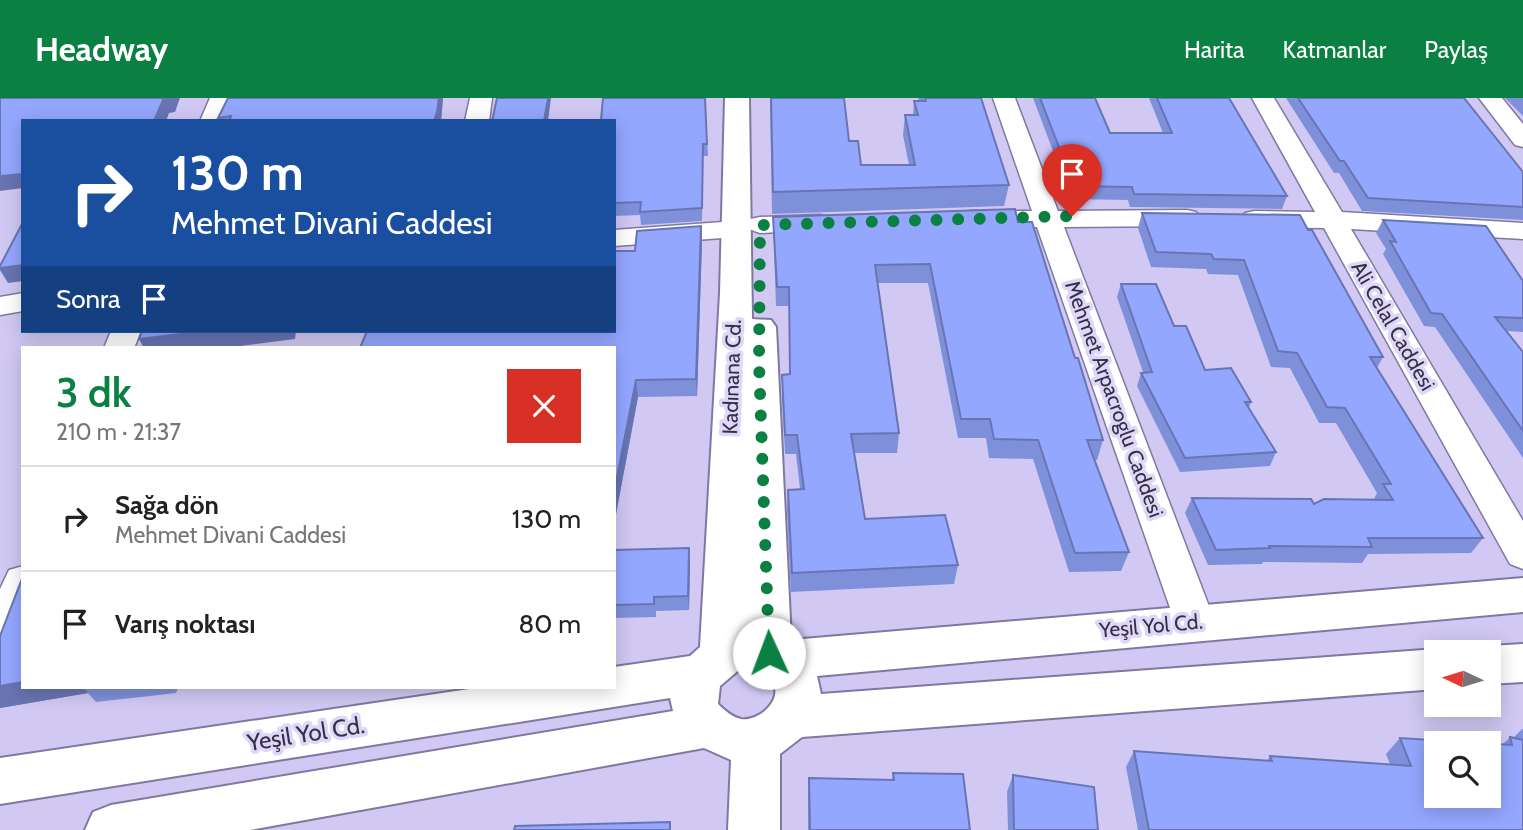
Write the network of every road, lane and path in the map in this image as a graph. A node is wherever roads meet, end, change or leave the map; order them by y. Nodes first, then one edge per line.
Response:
1 (221, 98) edge
2 (481, 98) edge
3 (737, 98) edge
4 (759, 98) edge
5 (1004, 98) edge
6 (1263, 98) edge
7 (1490, 98) edge
8 (213, 119) edge
9 (477, 119) edge
10 (1523, 140) edge
11 (1046, 216) junction
12 (951, 219) edge
13 (1332, 220) junction
14 (841, 222) edge
15 (748, 227) junction
16 (1523, 231) edge
17 (616, 238) edge
18 (21, 302) edge
19 (0, 306) edge
20 (1523, 554) edge
21 (21, 586) edge
22 (1523, 595) edge
23 (1195, 622) junction
24 (0, 636) edge
25 (774, 657) junction
26 (1523, 663) edge
27 (1502, 664) edge
28 (711, 665) junction
29 (1424, 670) edge
30 (616, 686) edge
31 (600, 689) edge
32 (708, 726) junction
33 (774, 729) junction
34 (0, 781) edge
35 (111, 830) edge
36 (754, 830) edge

1 - 8 street
2 - 9 street
3 - 15 street, Kadınana Cd.
4 - 15 street, Kadınana Cd.
5 - 11 street, Mehmet Arpacroglu Caddesi
6 - 13 street, Ali Celal Caddesi
7 - 10 street
11 - 12 street
11 - 13 street
11 - 23 street, Mehmet Arpacroglu Caddesi
13 - 16 street
13 - 20 street, Ali Celal Caddesi
14 - 15 street
15 - 17 street
15 - 25 street, Kadınana Cd.
15 - 28 street, Kadınana Cd.
18 - 19 street
21 - 24 street
22 - 23 street, Yeşil Yol Cd.
23 - 25 street, Yeşil Yol Cd.
25 - 28 street
25 - 33 street
26 - 27 street
28 - 30 street, Yeşil Yol Cd.
28 - 32 street
29 - 33 street
31 - 34 street, Yeşil Yol Cd.
32 - 33 street
32 - 35 street
33 - 36 street

